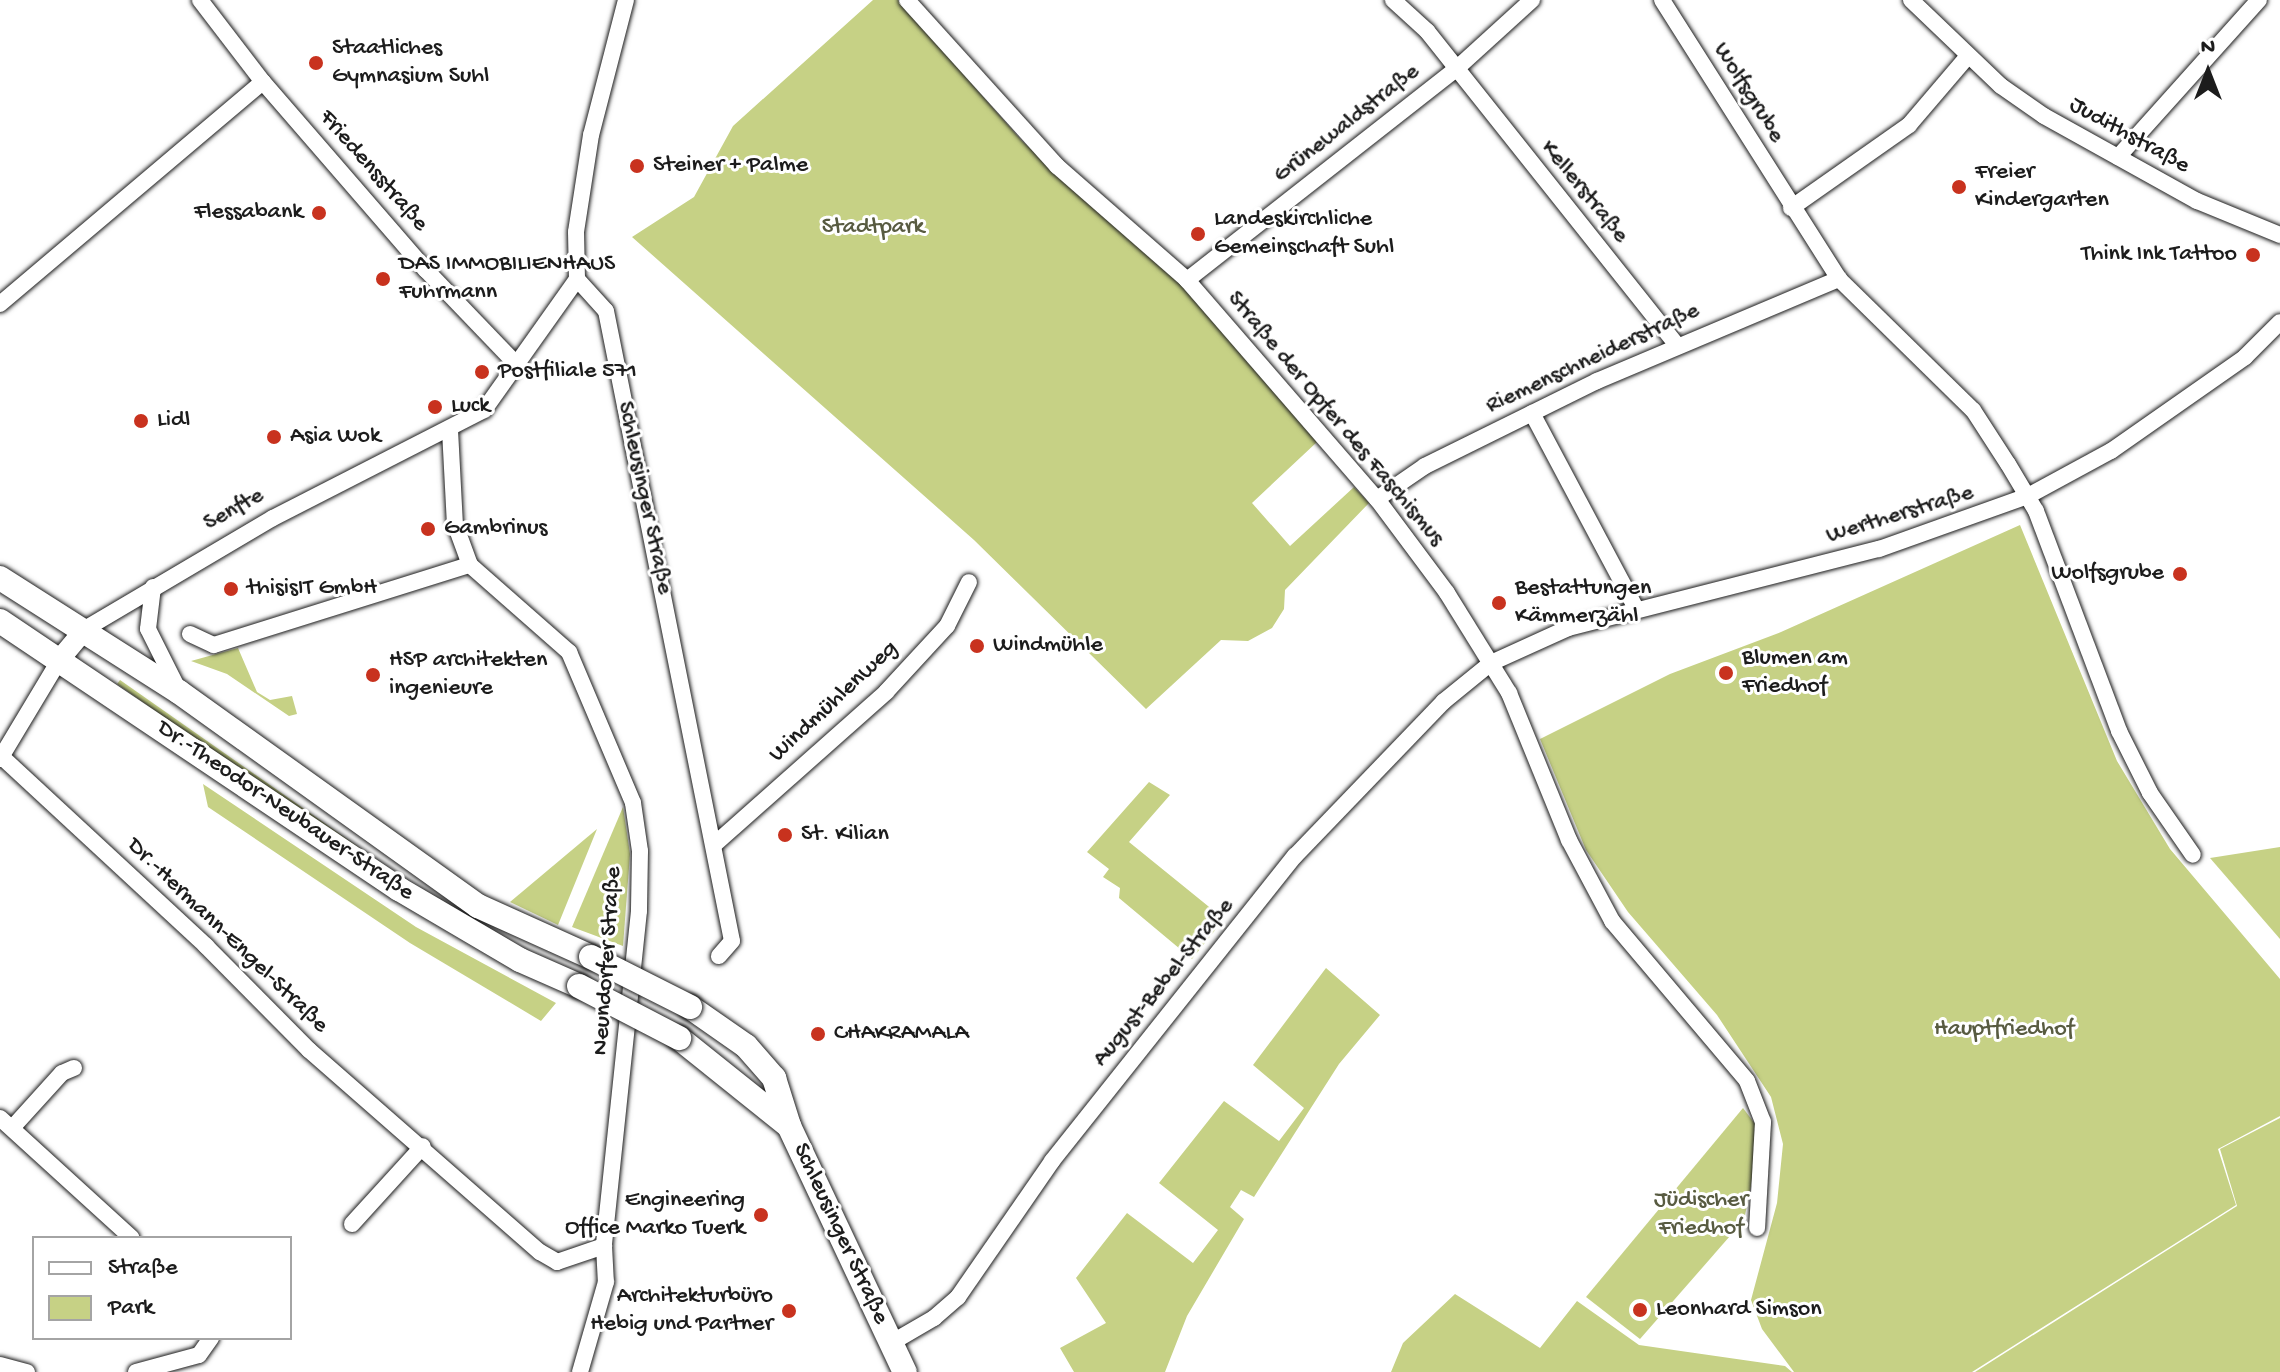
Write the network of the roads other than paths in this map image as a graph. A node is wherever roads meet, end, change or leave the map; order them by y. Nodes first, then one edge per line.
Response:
1 (200, 0) edge
2 (626, 0) edge
3 (907, 0) edge
4 (1393, 0) edge
5 (1532, 0) edge
6 (1662, 0) edge
7 (1911, 0) edge
8 (2259, 0) edge
9 (1968, 56) junction
10 (1455, 70) junction
11 (263, 82) junction
12 (2118, 157) junction
13 (1791, 208) junction
14 (2280, 235) edge
15 (577, 279) junction
16 (1839, 279) junction
17 (1187, 280) junction
18 (0, 304) edge
19 (2280, 322) edge
20 (1676, 344) junction
21 (518, 366) junction
22 (1532, 413) junction
23 (450, 430) junction
24 (2028, 496) junction
25 (1377, 499) junction
26 (470, 565) junction
27 (0, 578) edge
28 (969, 582) dead end
29 (153, 587) junction
30 (1636, 609) junction
31 (0, 621) edge
32 (85, 629) junction
33 (190, 634) dead end
34 (60, 659) junction
35 (1491, 663) junction
36 (179, 692) junction
37 (1, 757) edge
38 (715, 844) junction
39 (2193, 855) dead end
40 (719, 956) dead end
41 (591, 957) joint
42 (579, 986) joint
43 (74, 1068) dead end
44 (7, 1123) edge
45 (789, 1126) junction
46 (423, 1146) junction
47 (352, 1224) dead end
48 (1757, 1228) dead end
49 (130, 1236) edge
50 (604, 1246) junction
51 (210, 1340) edge
52 (891, 1343) junction
53 (0, 1365) edge
54 (27, 1372) edge
55 (136, 1372) edge
56 (580, 1372) edge
57 (905, 1372) edge

1 - 11 street, Friedensstraße
2 - 15 street
3 - 17 street, Straße der Opfer des Faschismus
4 - 10 street, Kellerstraße
5 - 10 street, Grünewaldstraße
6 - 13 street, Wolfsgrube
7 - 9 street, Judithstraße
8 - 12 street
9 - 12 street, Judithstraße
9 - 13 street
10 - 17 street, Grünewaldstraße
10 - 20 street, Kellerstraße
11 - 18 street
11 - 21 street, Friedensstraße
12 - 14 street, Judithstraße
13 - 16 street, Wolfsgrube
15 - 21 street, Senfte
15 - 38 street, Schleusinger Straße
16 - 20 street, Riemenschneiderstraße
16 - 24 street, Wolfsgrube
17 - 25 street, Straße der Opfer des Faschismus
19 - 24 street, Wertherstraße
20 - 22 street, Riemenschneiderstraße
21 - 23 street, Senfte
22 - 25 street, Riemenschneiderstraße
22 - 30 street
23 - 26 street
23 - 29 street, Senfte
24 - 30 street, Wertherstraße
24 - 39 street, Wolfsgrube
25 - 35 street, Straße der Opfer des Faschismus
26 - 33 street
26 - 50 street, Neundorfer Straße
27 - 32 main road, Dr.-Theodor-Neubauer-Straße
28 - 38 street, Windmühlenweg
29 - 32 street, Senfte
29 - 36 street, Dr.-Theodor-Neubauer-Straße
30 - 35 street, Wertherstraße
31 - 34 main road, Dr.-Theodor-Neubauer-Straße
32 - 34 street, Senfte
32 - 36 main road, Dr.-Theodor-Neubauer-Straße
34 - 37 street
34 - 42 main road, Dr.-Theodor-Neubauer-Straße
35 - 48 street, Straße der Opfer des Faschismus
35 - 52 street, August-Bebel-Straße
36 - 41 main road, Dr.-Theodor-Neubauer-Straße
37 - 46 street, Dr.-Hermann-Engel-Straße
38 - 40 street, Schleusinger Straße
41 - 45 main road, Schleusinger Straße, bridge
42 - 45 main road, Schleusinger Straße, bridge
43 - 44 street
44 - 49 street
45 - 52 main road, Schleusinger Straße
46 - 47 street
46 - 50 street, Dr.-Hermann-Engel-Straße
50 - 56 street, Neundorfer Straße
51 - 55 street
52 - 57 main road, Schleusinger Straße
53 - 54 street

